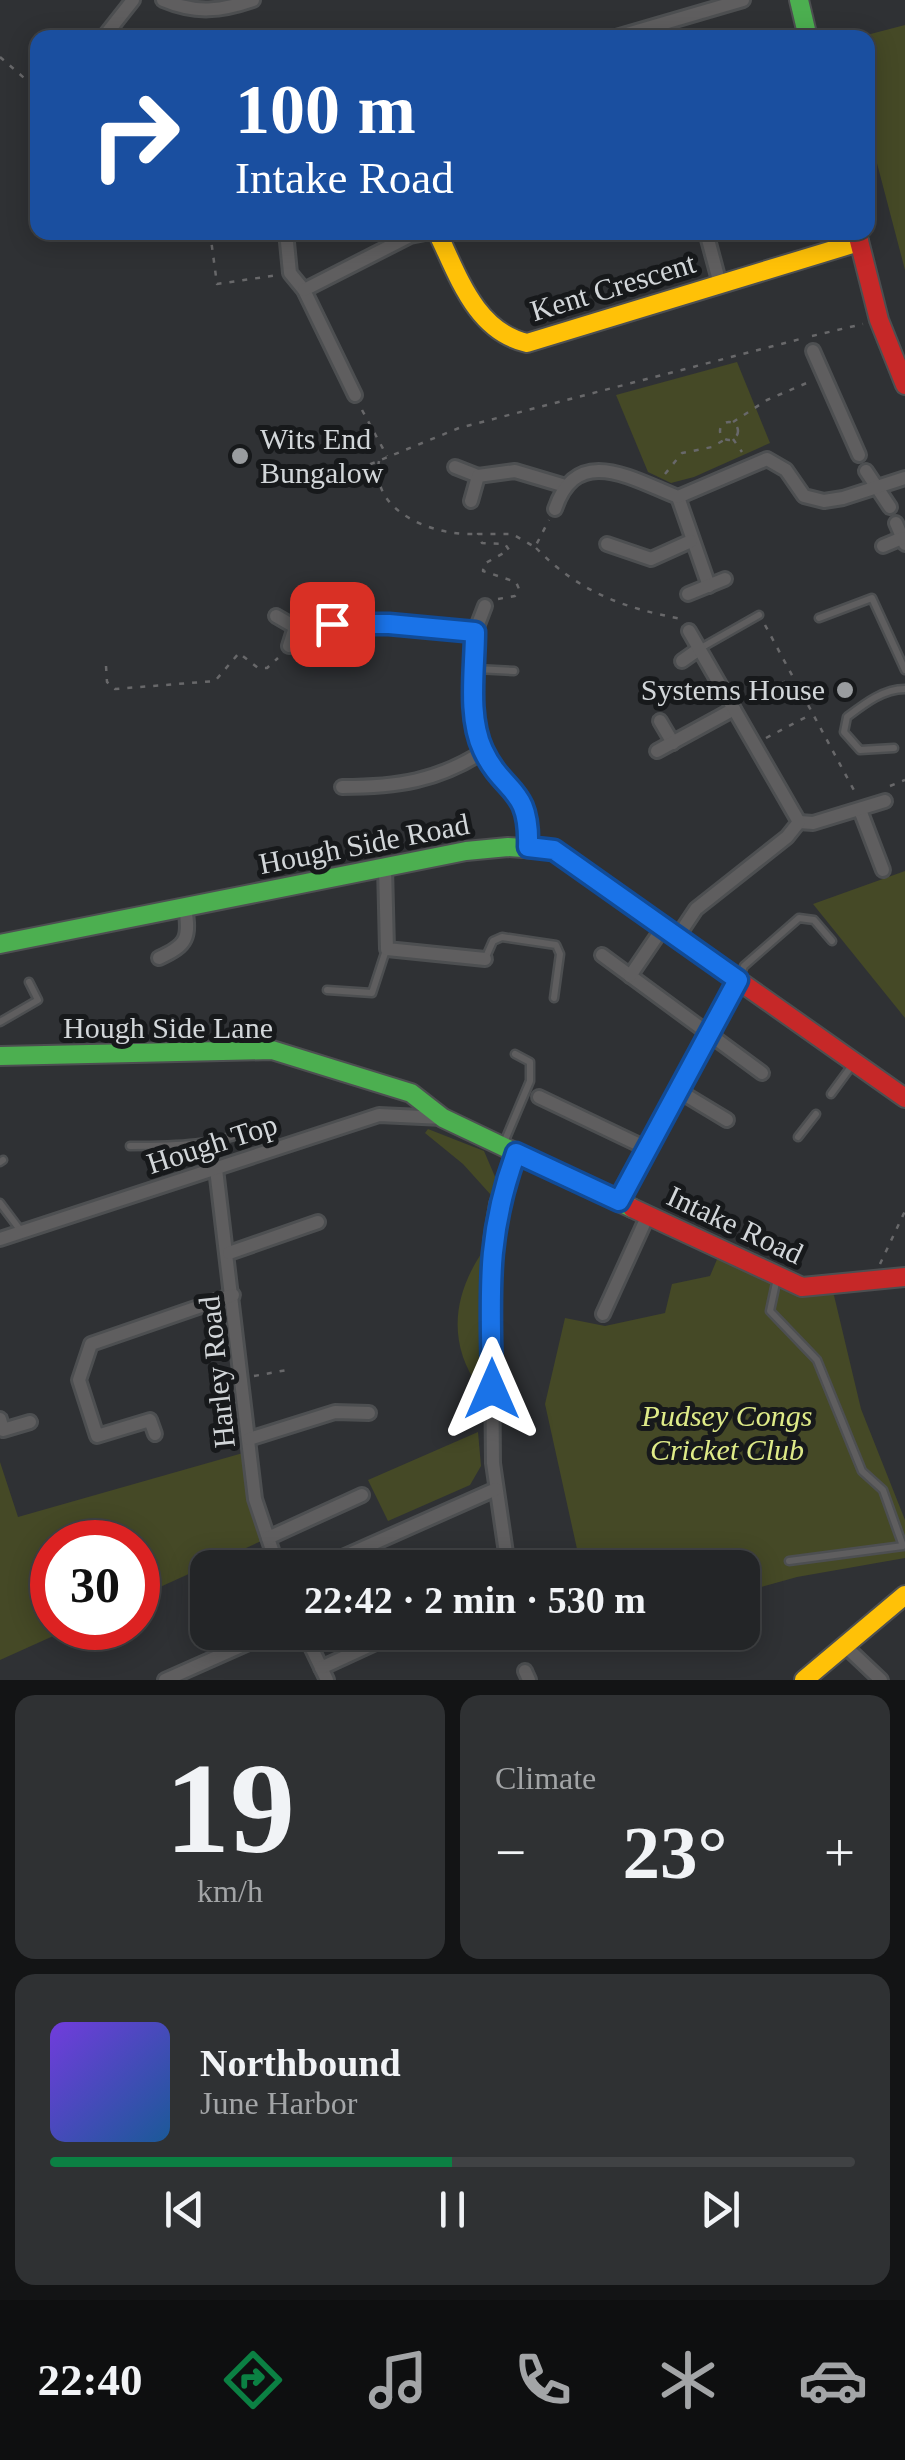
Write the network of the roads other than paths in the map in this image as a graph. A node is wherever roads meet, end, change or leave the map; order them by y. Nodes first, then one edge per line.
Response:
1 (133, 0) edge
2 (163, 0) edge
3 (254, 0) edge
4 (743, 0) edge
5 (799, 0) edge
6 (109, 30) edge
7 (653, 30) edge
8 (806, 30) edge
9 (287, 240) edge
10 (402, 240) edge
11 (438, 240) edge
12 (708, 240) edge
13 (849, 240) edge
14 (859, 240) edge
15 (720, 284) junction
16 (304, 290) junction
17 (813, 351) dead end
18 (905, 385) edge
19 (355, 395) road end
20 (859, 456) dead end
21 (455, 466) dead end
22 (866, 471) dead end
23 (478, 476) junction
24 (905, 478) edge
25 (562, 485) junction
26 (878, 488) junction
27 (678, 497) junction
28 (471, 500) dead end
29 (890, 507) dead end
30 (554, 509) road end
31 (896, 523) dead end
32 (692, 541) junction
33 (904, 541) edge
34 (607, 544) dead end
35 (883, 546) dead end
36 (725, 579) dead end
37 (709, 586) junction
38 (688, 594) dead end
39 (485, 606) road end
40 (759, 614) road end
41 (276, 616) dead end
42 (819, 618) dead end
43 (295, 628) junction
44 (690, 631) road end
45 (475, 632) junction
46 (290, 646) road end
47 (699, 649) junction
48 (682, 660) dead end
49 (474, 669) junction
50 (905, 670) edge
51 (514, 671) dead end
52 (905, 689) edge
53 (734, 709) junction
54 (660, 721) dead end
55 (672, 742) junction
56 (894, 748) dead end
57 (484, 751) junction
58 (658, 751) dead end
59 (342, 787) dead end
60 (886, 801) dead end
61 (860, 810) junction
62 (798, 822) junction
63 (528, 847) junction
64 (386, 867) junction
65 (883, 870) dead end
66 (185, 907) junction
67 (671, 931) junction
68 (832, 942) dead end
69 (0, 944) edge
70 (386, 949) junction
71 (602, 955) dead end
72 (159, 958) dead end
73 (484, 958) joint
74 (630, 976) junction
75 (738, 980) junction
76 (29, 982) dead end
77 (327, 990) dead end
78 (554, 998) dead end
79 (0, 1022) edge
80 (709, 1034) junction
81 (515, 1054) dead end
82 (0, 1056) edge
83 (854, 1063) junction
84 (762, 1073) dead end
85 (679, 1090) junction
86 (831, 1094) dead end
87 (539, 1097) dead end
88 (905, 1098) edge
89 (816, 1114) dead end
90 (443, 1118) junction
91 (727, 1120) dead end
92 (259, 1128) dead end
93 (798, 1138) dead end
94 (231, 1140) junction
95 (130, 1146) dead end
96 (648, 1149) junction
97 (509, 1150) junction
98 (238, 1162) junction
99 (216, 1169) junction
100 (619, 1201) junction
101 (0, 1204) edge
102 (648, 1215) junction
103 (318, 1222) dead end
104 (22, 1232) junction
105 (0, 1239) edge
106 (229, 1253) junction
107 (777, 1278) junction
108 (905, 1278) edge
109 (234, 1295) junction
110 (603, 1314) dead end
111 (369, 1413) dead end
112 (0, 1419) edge
113 (30, 1422) dead end
114 (155, 1434) dead end
115 (248, 1439) junction
116 (496, 1490) junction
117 (362, 1495) dead end
118 (268, 1538) junction
119 (272, 1550) edge
120 (359, 1550) edge
121 (506, 1550) edge
122 (789, 1562) dead end
123 (905, 1595) edge
124 (845, 1646) junction
125 (232, 1650) edge
126 (313, 1650) edge
127 (367, 1650) edge
128 (324, 1674) edge
129 (164, 1680) edge
130 (804, 1680) edge
131 (881, 1680) edge

1 - 6 street
2 - 3 street
4 - 7 street
5 - 8 street
9 - 16 street
10 - 16 street
11 - 15 street, Kent Crescent
12 - 15 street
13 - 15 street, Kent Crescent
14 - 18 street
16 - 19 street
17 - 20 street
21 - 23 street
22 - 26 street
23 - 25 street
23 - 28 street
24 - 26 street
25 - 27 street
25 - 30 street
26 - 27 street
26 - 29 street
27 - 32 street
31 - 33 street
32 - 34 street
32 - 37 street
33 - 35 street
36 - 37 street
37 - 38 street
39 - 45 street
40 - 47 lane
41 - 43 street
42 - 50 lane
43 - 45 street
43 - 46 street
44 - 47 street
45 - 49 street
47 - 48 street
47 - 53 street
49 - 51 lane
49 - 57 street
52 - 56 lane
53 - 55 street
53 - 62 street
54 - 55 street
55 - 58 street
57 - 59 street
57 - 63 street
60 - 61 street
61 - 62 street
61 - 65 street
62 - 67 street
63 - 64 street, Hough Side Road
63 - 67 street, Hough Side Road
64 - 66 street, Hough Side Road
64 - 70 street
66 - 69 street, Hough Side Road
66 - 72 street
67 - 74 street
67 - 75 street, Hough Side Road
68 - 75 lane
70 - 73 street
70 - 77 lane
71 - 74 street
73 - 78 lane
74 - 80 street
75 - 80 street
75 - 83 street, Hough Side Road
76 - 79 lane
80 - 84 street
80 - 85 street
81 - 97 lane
82 - 90 street, Hough Side Lane
83 - 86 lane
83 - 88 street, Hough Side Road
85 - 91 street
85 - 96 street
87 - 96 street
89 - 93 lane
90 - 97 street, Intake Road
90 - 98 street, Hough Top
92 - 94 lane
94 - 95 lane
94 - 98 lane
96 - 100 street
97 - 100 street, Intake Road
97 - 116 street
98 - 99 street, Hough Top
99 - 104 street, Hough Top
99 - 106 street, Harley Road
100 - 102 street, Intake Road
101 - 104 lane
102 - 107 street, Intake Road
102 - 110 street
103 - 106 street
104 - 105 street, Hough Top
106 - 109 street, Harley Road
107 - 108 street, Intake Road
107 - 122 lane
109 - 114 street
109 - 115 street, Harley Road
111 - 115 street
112 - 113 street
115 - 118 street, Harley Road
116 - 120 street
116 - 121 street
117 - 118 street
118 - 119 street, Harley Road
123 - 124 street
124 - 130 street
124 - 131 street
125 - 129 street
126 - 128 street
127 - 128 street

